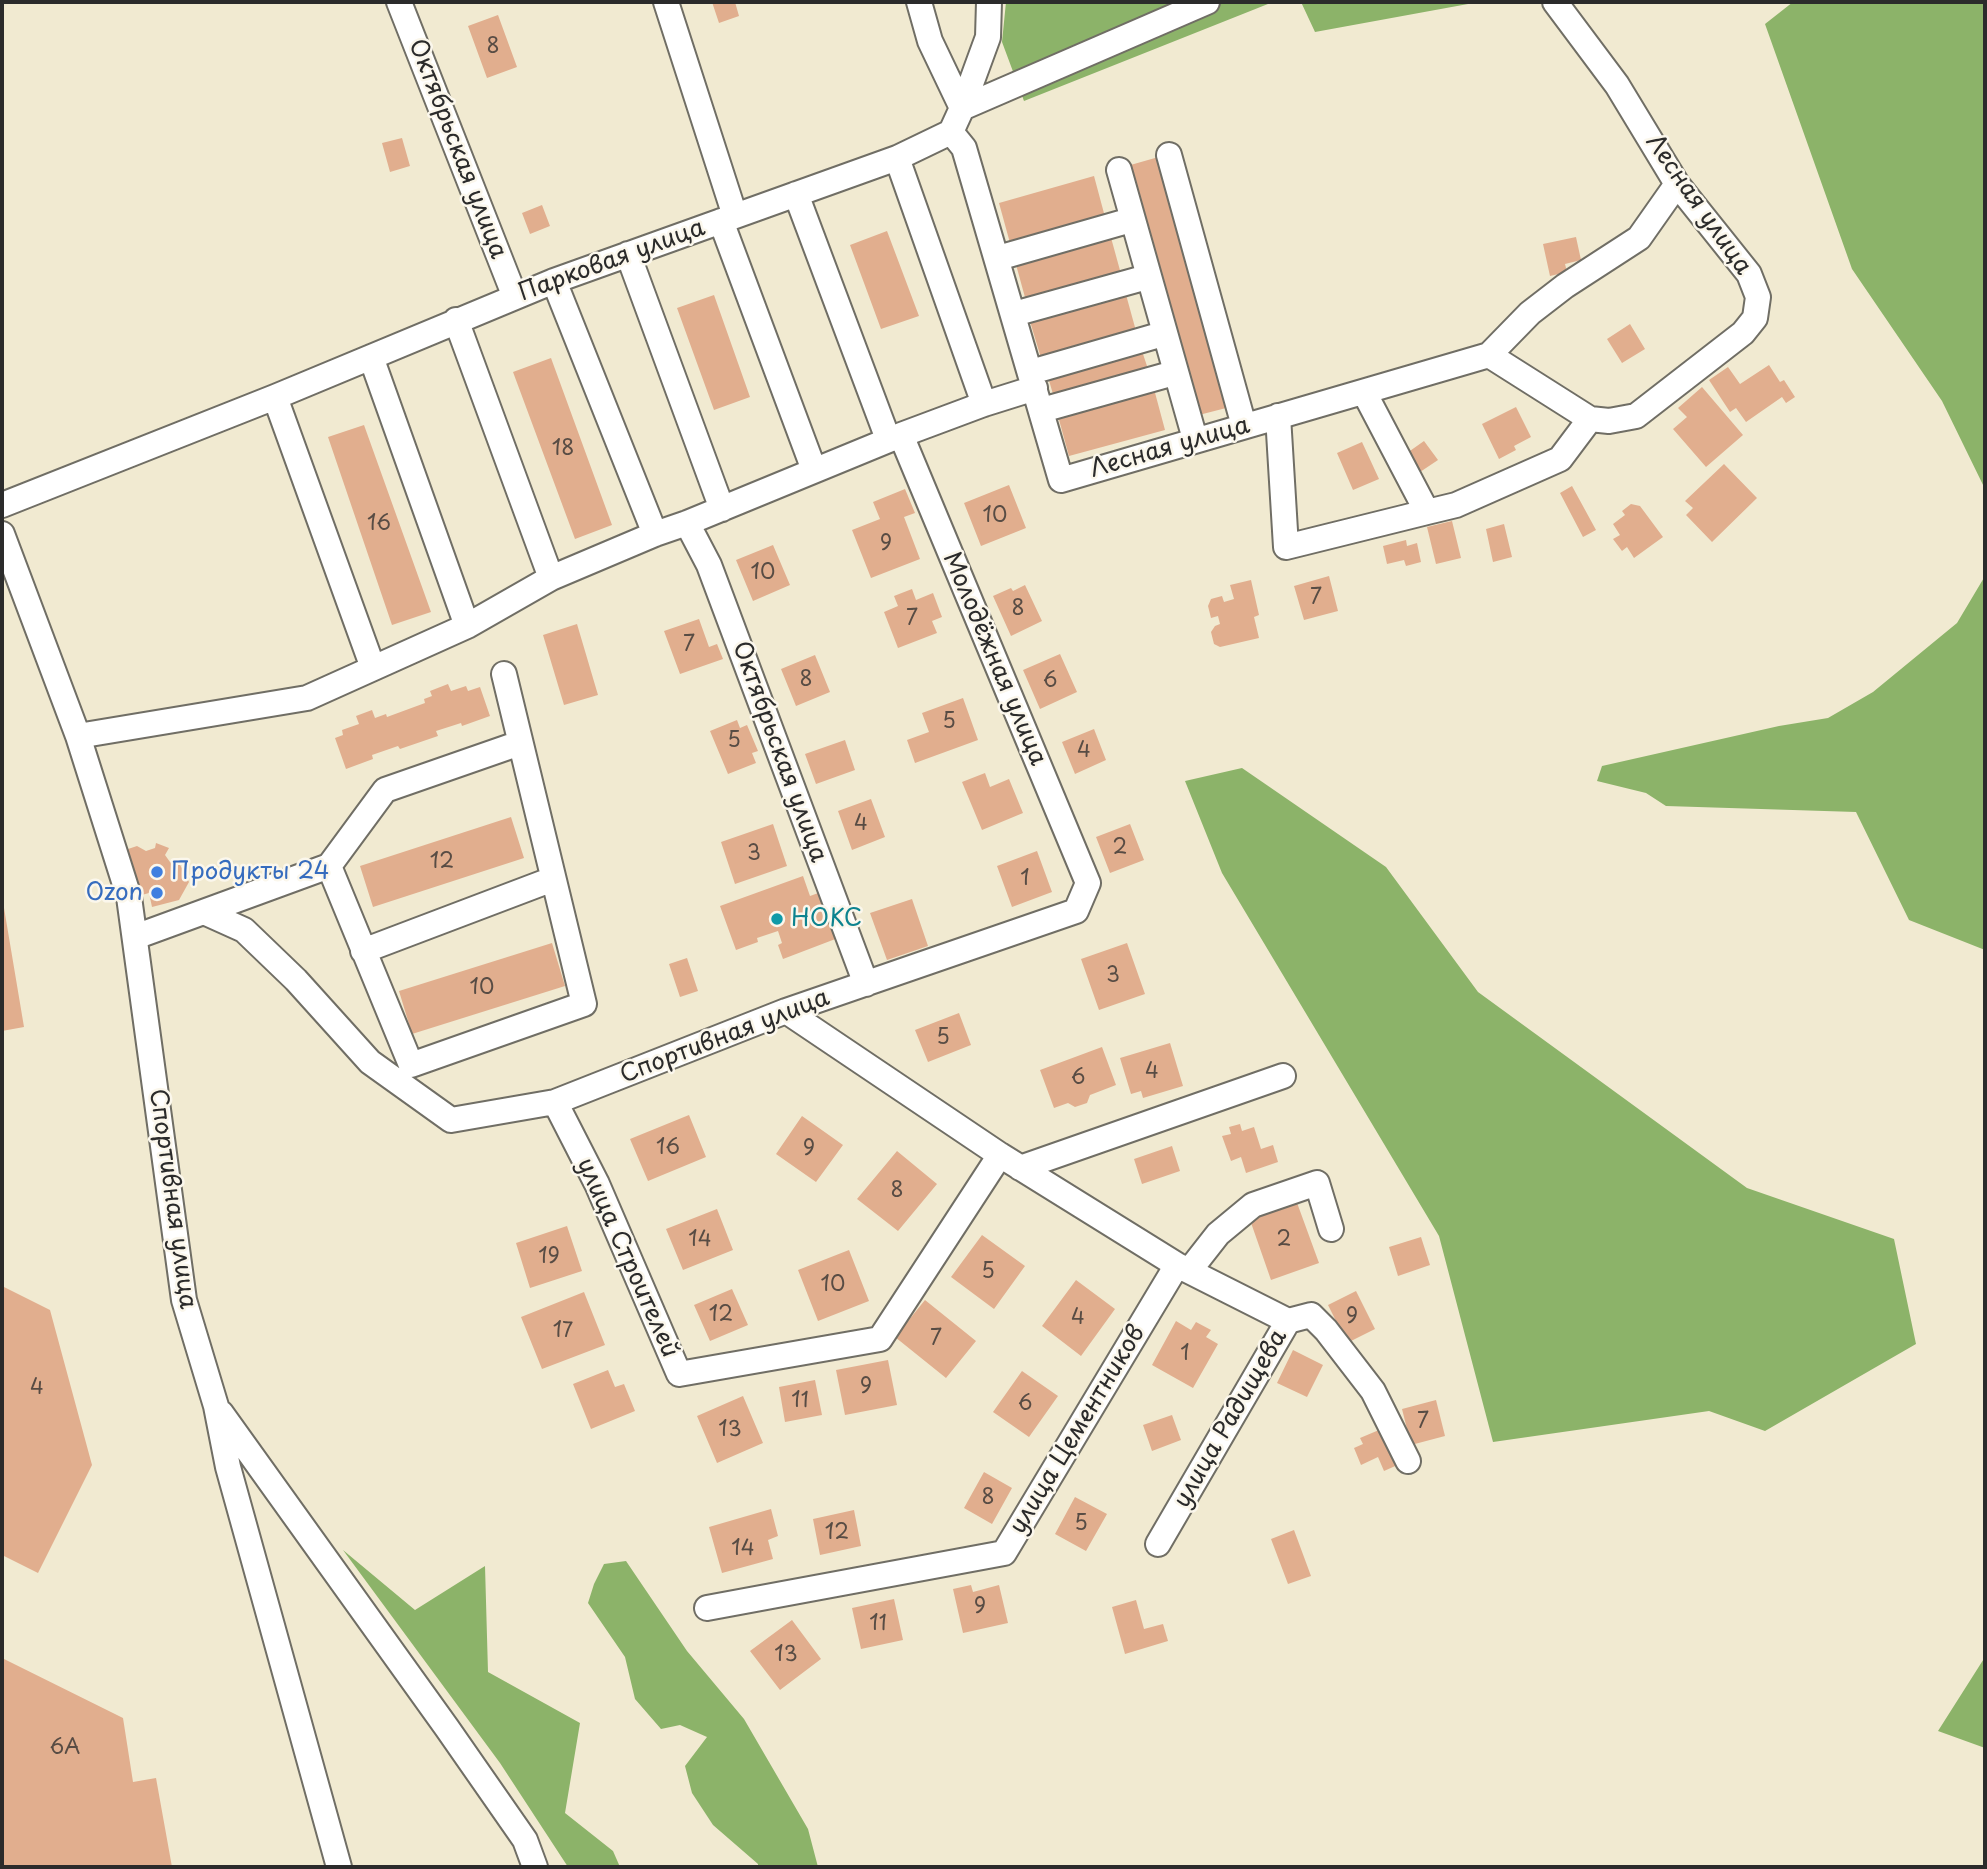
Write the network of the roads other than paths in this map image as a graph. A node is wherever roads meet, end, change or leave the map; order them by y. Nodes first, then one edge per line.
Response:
1 (399, 2) edge
2 (666, 2) edge
3 (919, 2) edge
4 (989, 2) edge
5 (1208, 2) edge
6 (1555, 2) edge
7 (962, 108) junction
8 (951, 132) junction
9 (1169, 155) dead end
10 (897, 158) junction
11 (1119, 170) dead end
12 (1677, 184) junction
13 (796, 194) junction
14 (728, 218) junction
15 (1124, 222) dead end
16 (628, 254) junction
17 (998, 258) junction
18 (1140, 279) dead end
19 (554, 281) junction
20 (515, 297) junction
21 (1014, 314) junction
22 (456, 320) junction
23 (1156, 336) dead end
24 (1489, 355) junction
25 (371, 357) junction
26 (1167, 375) dead end
27 (1036, 390) junction
28 (1364, 392) junction
29 (275, 397) junction
30 (984, 404) junction
31 (1278, 416) junction
32 (1590, 419) junction
33 (1244, 426) junction
34 (894, 437) junction
35 (1195, 439) junction
36 (814, 470) junction
37 (2, 505) edge
38 (722, 509) junction
39 (1427, 512) junction
40 (687, 523) junction
41 (2, 534) edge
42 (655, 534) junction
43 (551, 578) junction
44 (467, 626) junction
45 (373, 668) junction
46 (504, 674) dead end
47 (78, 736) junction
48 (520, 743) junction
49 (329, 866) junction
50 (553, 879) junction
51 (1088, 883) joint
52 (204, 912) junction
53 (135, 937) junction
54 (363, 951) junction
55 (866, 984) junction
56 (786, 1011) junction
57 (1283, 1076) dead end
58 (555, 1102) junction
59 (1010, 1162) junction
60 (1331, 1229) dead end
61 (1183, 1268) junction
62 (1288, 1321) junction
63 (216, 1406) junction
64 (1408, 1461) dead end
65 (1158, 1544) dead end
66 (707, 1608) dead end
67 (339, 1867) edge
68 (535, 1867) edge

1 - 20 street, Октябрьская улица
2 - 14 street
3 - 7 street
4 - 7 street
5 - 7 street
6 - 12 street, Лесная улица
7 - 8 street
8 - 10 street, Парковая улица
8 - 17 street
9 - 33 street
10 - 13 street, Парковая улица
10 - 30 street
11 - 35 street
12 - 24 street
12 - 32 street, Лесная улица
13 - 14 street, Парковая улица
13 - 34 street, Молодёжная улица
14 - 16 street, Парковая улица
14 - 36 street
15 - 17 street
16 - 19 street, Парковая улица
16 - 38 street
17 - 21 street
18 - 21 street
19 - 20 street, Парковая улица
19 - 42 street
20 - 22 street, Парковая улица
21 - 27 street
22 - 25 street, Парковая улица
22 - 43 street
23 - 27 street
24 - 28 street, Лесная улица
24 - 32 street
25 - 29 street, Парковая улица
25 - 44 street
26 - 27 street
27 - 30 street
27 - 35 street, Лесная улица
28 - 31 street, Лесная улица
28 - 39 street
29 - 37 street, Парковая улица
29 - 45 street
30 - 34 street
31 - 33 street, Лесная улица
31 - 39 street, Лесная улица
32 - 39 street, Лесная улица
33 - 35 street, Лесная улица
34 - 36 street
34 - 51 street, Молодёжная улица
36 - 38 street
38 - 40 street
40 - 42 street
40 - 55 street, Октябрьская улица
41 - 47 street, Спортивная улица
42 - 43 street
43 - 44 street
44 - 45 street
45 - 47 street
46 - 48 street
47 - 53 street, Спортивная улица
48 - 49 street
48 - 50 street
49 - 52 street
49 - 54 street
50 - 54 street
50 - 54 street
51 - 55 street, Спортивная улица
52 - 53 street
52 - 58 street, Спортивная улица
53 - 63 street, Спортивная улица
55 - 56 street, Спортивная улица
56 - 58 street, Спортивная улица
56 - 59 street
57 - 59 street
58 - 59 street, улица Строителей
59 - 61 street
60 - 61 street, улица Цементников
61 - 62 street
61 - 66 street, улица Цементников
62 - 64 street, улица Радищева
62 - 65 street, улица Радищева
63 - 67 street, Спортивная улица
63 - 68 street

